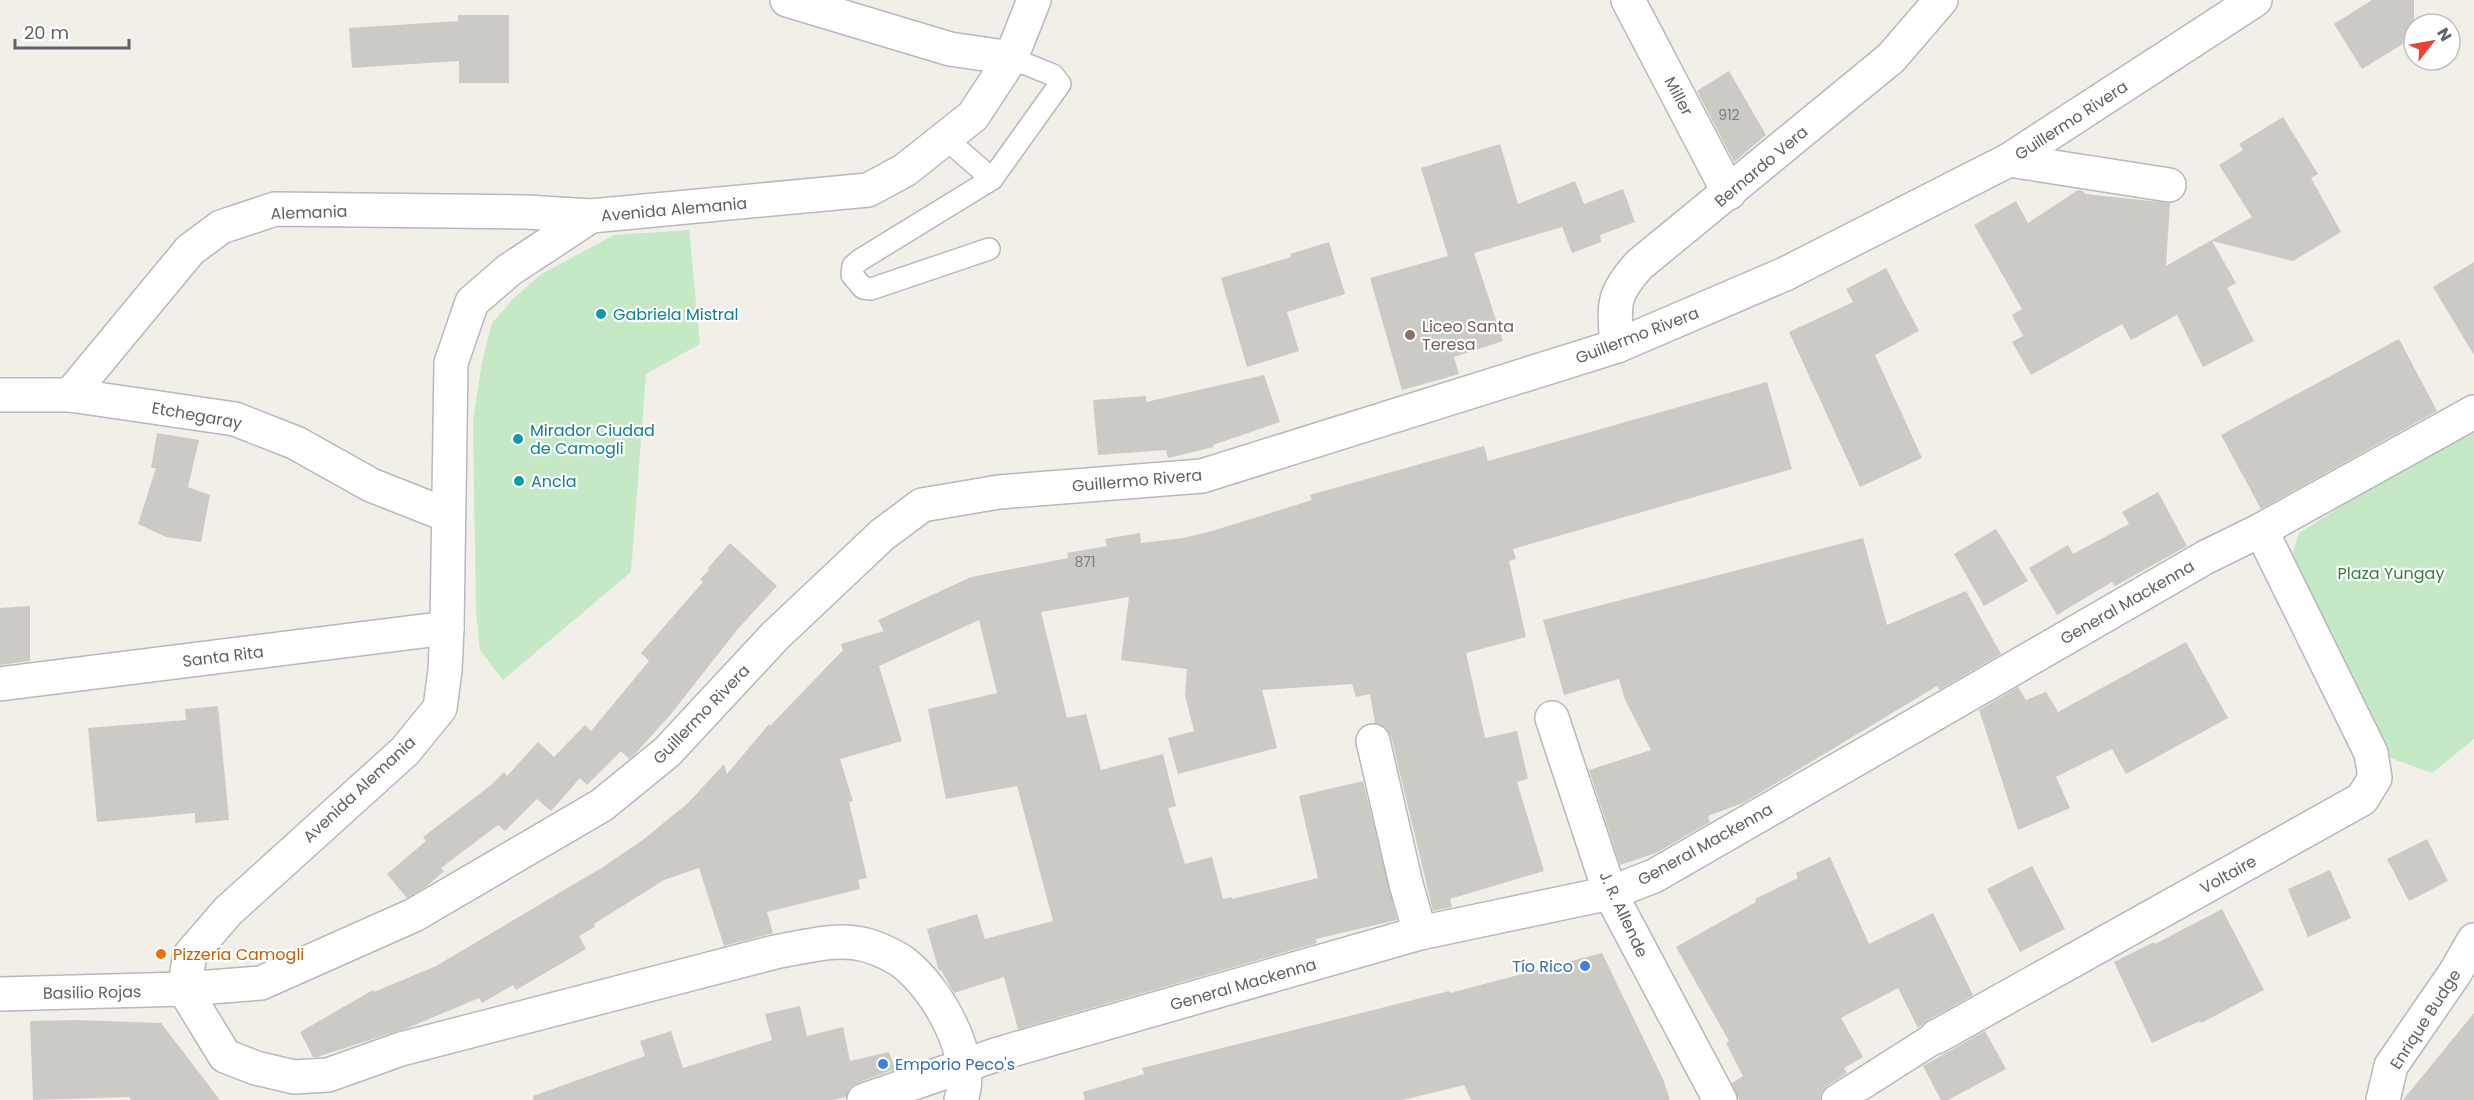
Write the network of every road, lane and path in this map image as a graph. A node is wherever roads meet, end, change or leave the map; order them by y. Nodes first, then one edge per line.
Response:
1 (787, 0) edge
2 (1034, 0) edge
3 (1628, 0) edge
4 (1941, 0) edge
5 (2255, 0) edge
6 (1011, 58) junction
7 (945, 138) junction
8 (2009, 160) junction
9 (992, 179) junction
10 (2169, 185) dead end
11 (1729, 193) junction
12 (591, 216) junction
13 (989, 249) dead end
14 (1617, 346) junction
15 (0, 394) edge
16 (70, 396) junction
17 (2474, 412) edge
18 (447, 515) junction
19 (2261, 530) junction
20 (447, 628) junction
21 (0, 684) edge
22 (1552, 718) dead end
23 (1372, 741) dead end
24 (1610, 893) junction
25 (1420, 933) junction
26 (2474, 940) edge
27 (184, 989) junction
28 (0, 994) edge
29 (1936, 1036) joint
30 (964, 1065) junction
31 (864, 1100) edge
32 (961, 1100) edge
33 (1720, 1100) edge
34 (1837, 1100) edge
35 (2383, 1100) edge

1 - 6 street
2 - 6 street, Avenida Alemania
3 - 11 street, Miller
4 - 11 street, Bernardo Vera
5 - 8 street, Guillermo Rivera
6 - 7 street, Avenida Alemania
6 - 9 lane
7 - 9 lane
7 - 12 street, Avenida Alemania
8 - 10 street
8 - 14 street, Guillermo Rivera
9 - 13 lane
11 - 14 street, Bernardo Vera
12 - 16 street, Alemania
12 - 18 street, Avenida Alemania
14 - 27 street, Guillermo Rivera
15 - 16 street, Etchegaray
16 - 18 street, Etchegaray
17 - 19 street, General Mackenna
18 - 20 street, Avenida Alemania
19 - 24 street, General Mackenna
19 - 29 street, Voltaire
20 - 21 street, Santa Rita
20 - 27 street, Avenida Alemania
22 - 24 street, J. R. Allende
23 - 25 street
24 - 25 street, General Mackenna
24 - 33 street, J. R. Allende
25 - 30 street, General Mackenna
26 - 35 street, Enrique Budge
27 - 28 street, Basilio Rojas
27 - 30 street
29 - 34 street, Voltaire
30 - 31 street, General Mackenna
30 - 32 street

